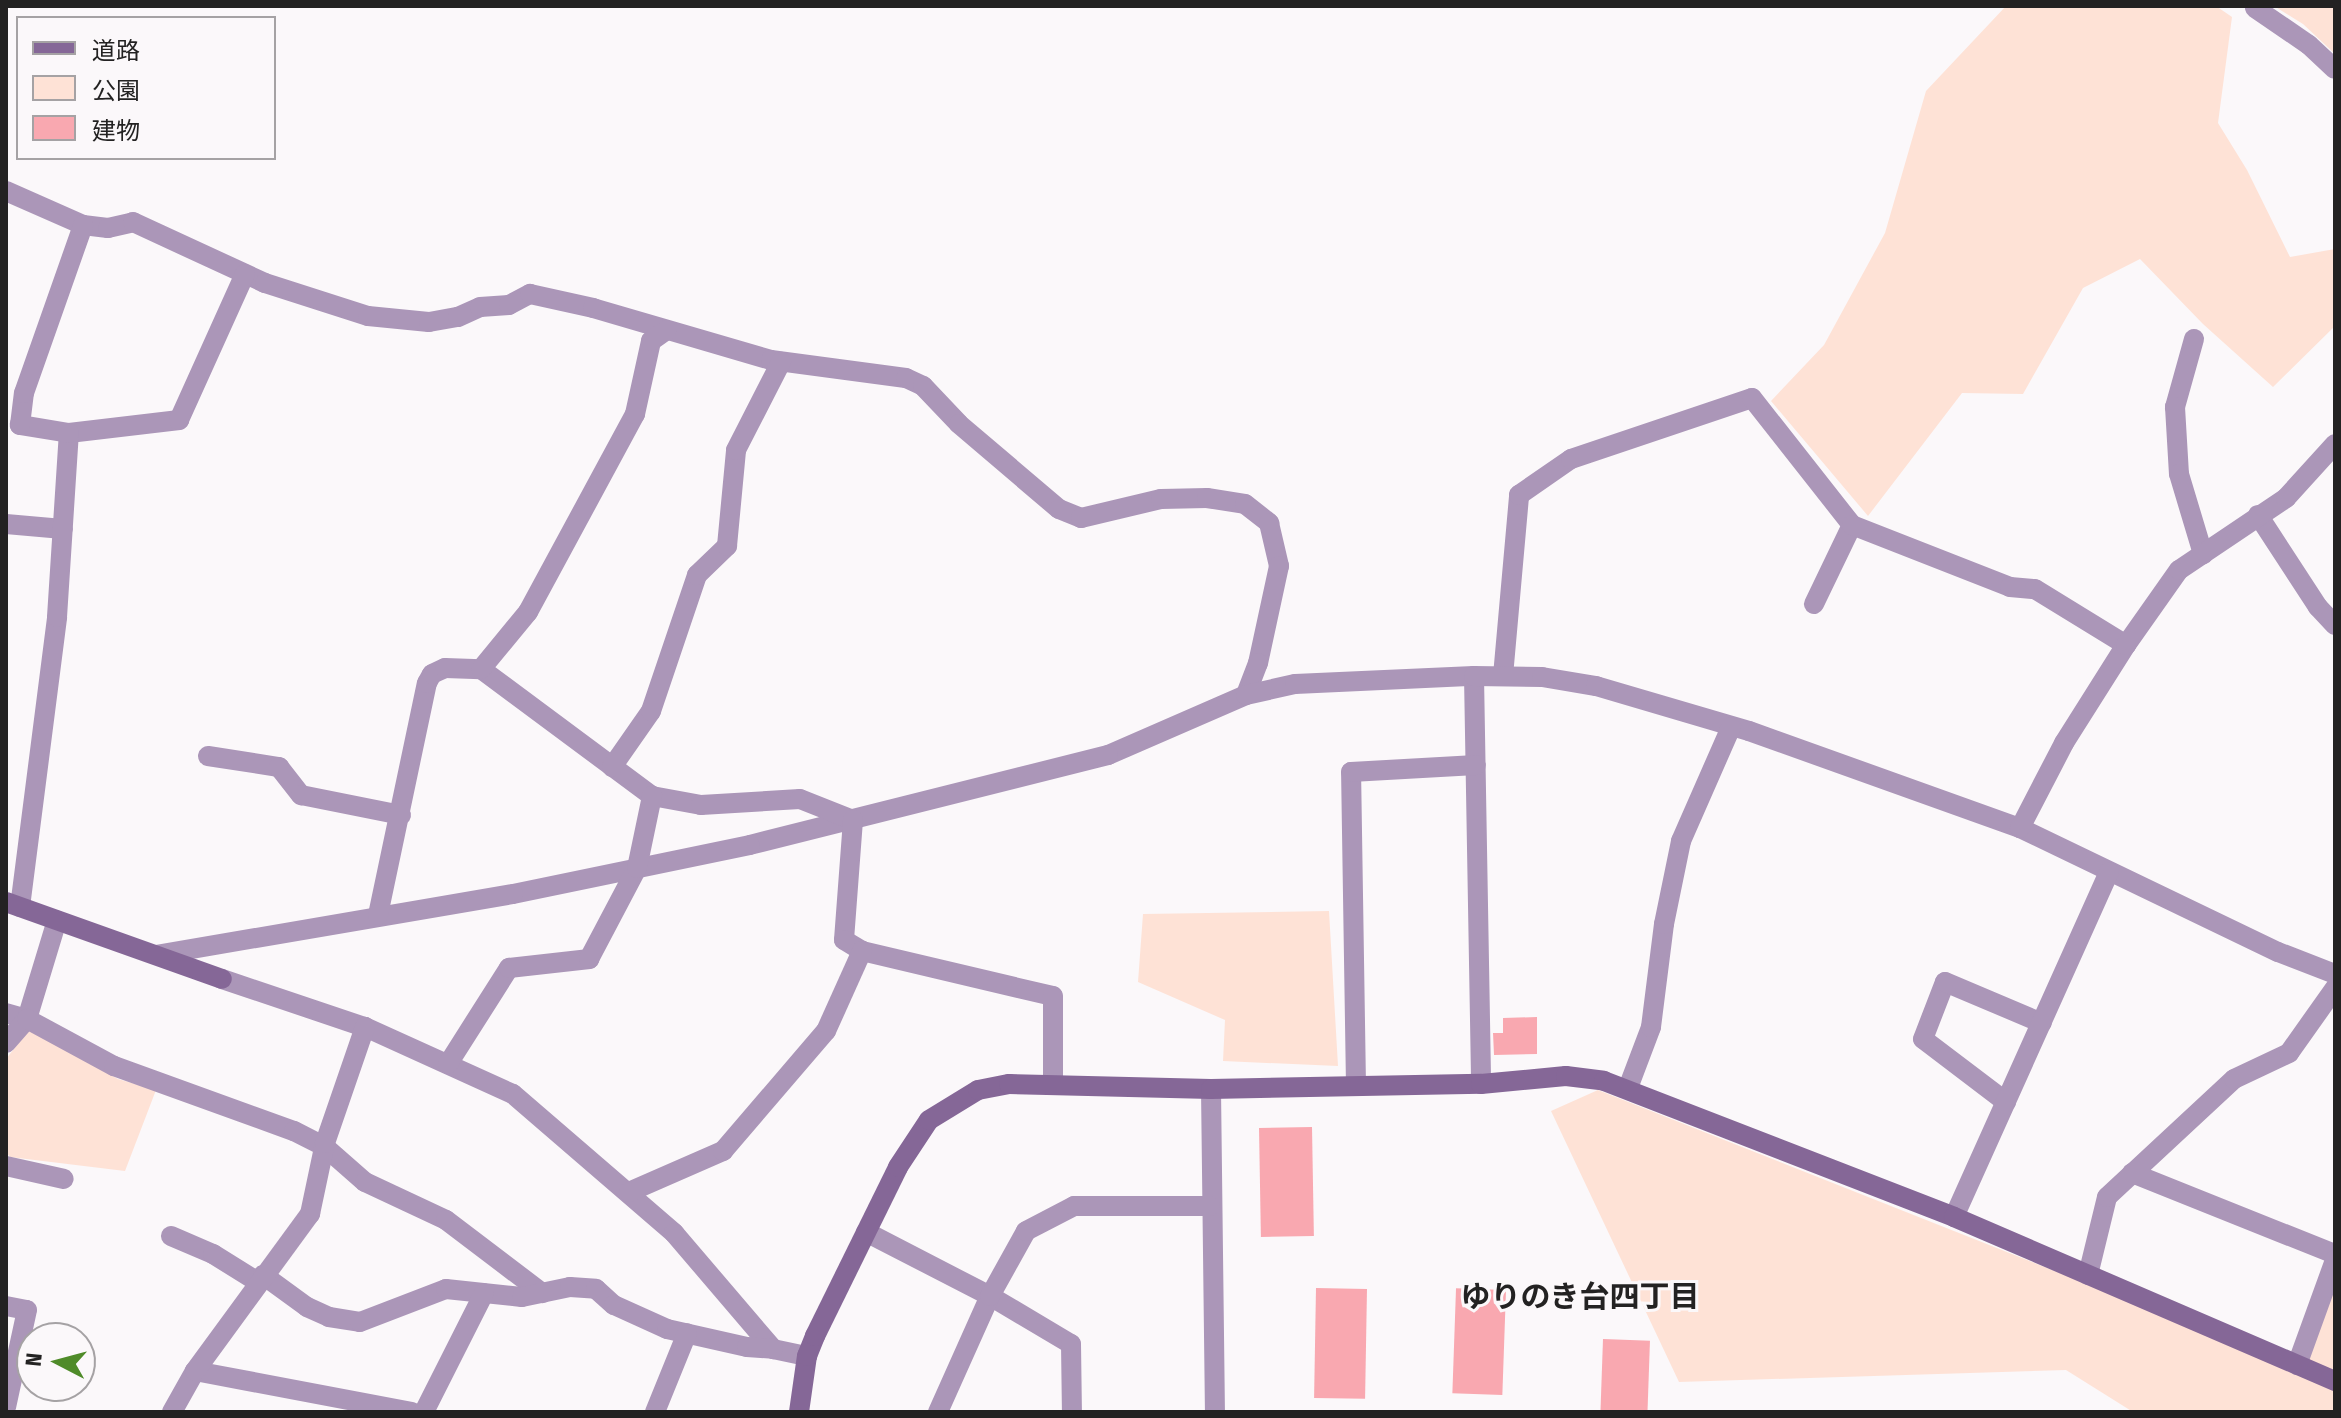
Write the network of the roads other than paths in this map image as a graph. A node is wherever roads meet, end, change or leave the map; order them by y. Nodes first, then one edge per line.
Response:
1 (2255, 8) edge
2 (2335, 69) edge
3 (6, 191) edge
4 (83, 225) junction
5 (245, 274) junction
6 (667, 330) junction
7 (2194, 339) dead end
8 (781, 362) junction
9 (69, 433) junction
10 (2335, 444) edge
11 (2258, 515) junction
12 (6, 524) edge
13 (1852, 525) junction
14 (63, 529) junction
15 (2203, 554) junction
16 (1814, 604) dead end
17 (2335, 625) edge
18 (2126, 645) junction
19 (481, 669) junction
20 (1474, 676) junction
21 (1503, 676) junction
22 (1246, 695) junction
23 (1731, 727) junction
24 (208, 756) dead end
25 (1476, 765) junction
26 (612, 767) junction
27 (652, 796) junction
28 (401, 815) junction
29 (853, 820) junction
30 (2020, 828) junction
31 (637, 868) junction
32 (2109, 872) junction
33 (13, 904) edge
34 (378, 915) junction
35 (57, 920) junction
36 (862, 951) junction
37 (157, 955) junction
38 (2335, 974) edge
39 (2335, 988) edge
40 (6, 1013) edge
41 (27, 1019) junction
42 (2042, 1023) junction
43 (365, 1027) junction
44 (6, 1043) edge
45 (448, 1064) junction
46 (1053, 1083) junction
47 (1481, 1084) junction
48 (1356, 1086) junction
49 (1628, 1088) junction
50 (1211, 1089) junction
51 (2006, 1102) junction
52 (325, 1147) junction
53 (6, 1166) edge
54 (2132, 1173) junction
55 (64, 1179) dead end
56 (629, 1192) junction
57 (1210, 1206) junction
58 (1954, 1217) junction
59 (866, 1232) junction
60 (171, 1236) dead end
61 (2335, 1254) edge
62 (2335, 1260) edge
63 (2088, 1275) junction
64 (261, 1278) junction
65 (484, 1293) junction
66 (542, 1293) junction
67 (990, 1296) junction
68 (6, 1306) edge
69 (687, 1333) junction
70 (773, 1349) junction
71 (807, 1356) junction
72 (2297, 1365) junction
73 (195, 1371) junction
74 (2335, 1381) edge
75 (6, 1407) edge
76 (172, 1412) edge
77 (412, 1412) edge
78 (424, 1412) edge
79 (655, 1412) edge
80 (799, 1412) edge
81 (938, 1412) edge
82 (1072, 1412) edge
83 (1215, 1412) edge

1 - 2 street
3 - 4 street
4 - 5 street
4 - 9 street
5 - 6 street
5 - 9 street
6 - 8 street
6 - 19 street
7 - 15 street
8 - 22 street
8 - 26 street
9 - 14 street
10 - 11 street
11 - 15 street
11 - 17 street
12 - 14 street
13 - 16 street
13 - 18 street
13 - 21 street
14 - 33 street
15 - 18 street
18 - 30 street
19 - 26 street
19 - 28 street
20 - 21 street
20 - 22 street
20 - 25 street
21 - 23 street
22 - 29 street
23 - 30 street
23 - 49 street
24 - 28 street
25 - 47 street
25 - 48 street
26 - 27 street
27 - 29 street
27 - 31 street
28 - 34 street
29 - 31 street
29 - 36 street
30 - 32 street
31 - 34 street
31 - 45 street
32 - 38 street
32 - 42 street
33 - 35 street
34 - 37 street
35 - 37 street
35 - 41 street
36 - 46 street
36 - 56 street
37 - 43 street
39 - 54 street
40 - 41 street
41 - 44 street
41 - 52 street
42 - 51 street
42 - 51 street
43 - 45 street
43 - 52 street
45 - 56 street
46 - 50 street
46 - 59 street
47 - 48 street
47 - 49 street
48 - 50 street
49 - 58 street
50 - 57 street
51 - 58 street
52 - 64 street
52 - 66 street
53 - 55 street
54 - 61 street
54 - 63 street
56 - 70 street
57 - 67 street
57 - 83 street
58 - 63 street
59 - 67 street
59 - 71 street
60 - 64 street
62 - 72 street
63 - 72 street
64 - 65 street
64 - 73 street
65 - 66 street
65 - 78 street
66 - 69 street
67 - 81 street
67 - 82 street
68 - 75 street
69 - 70 street
69 - 79 street
70 - 71 street
71 - 80 street
72 - 74 street
73 - 76 street
73 - 77 street

